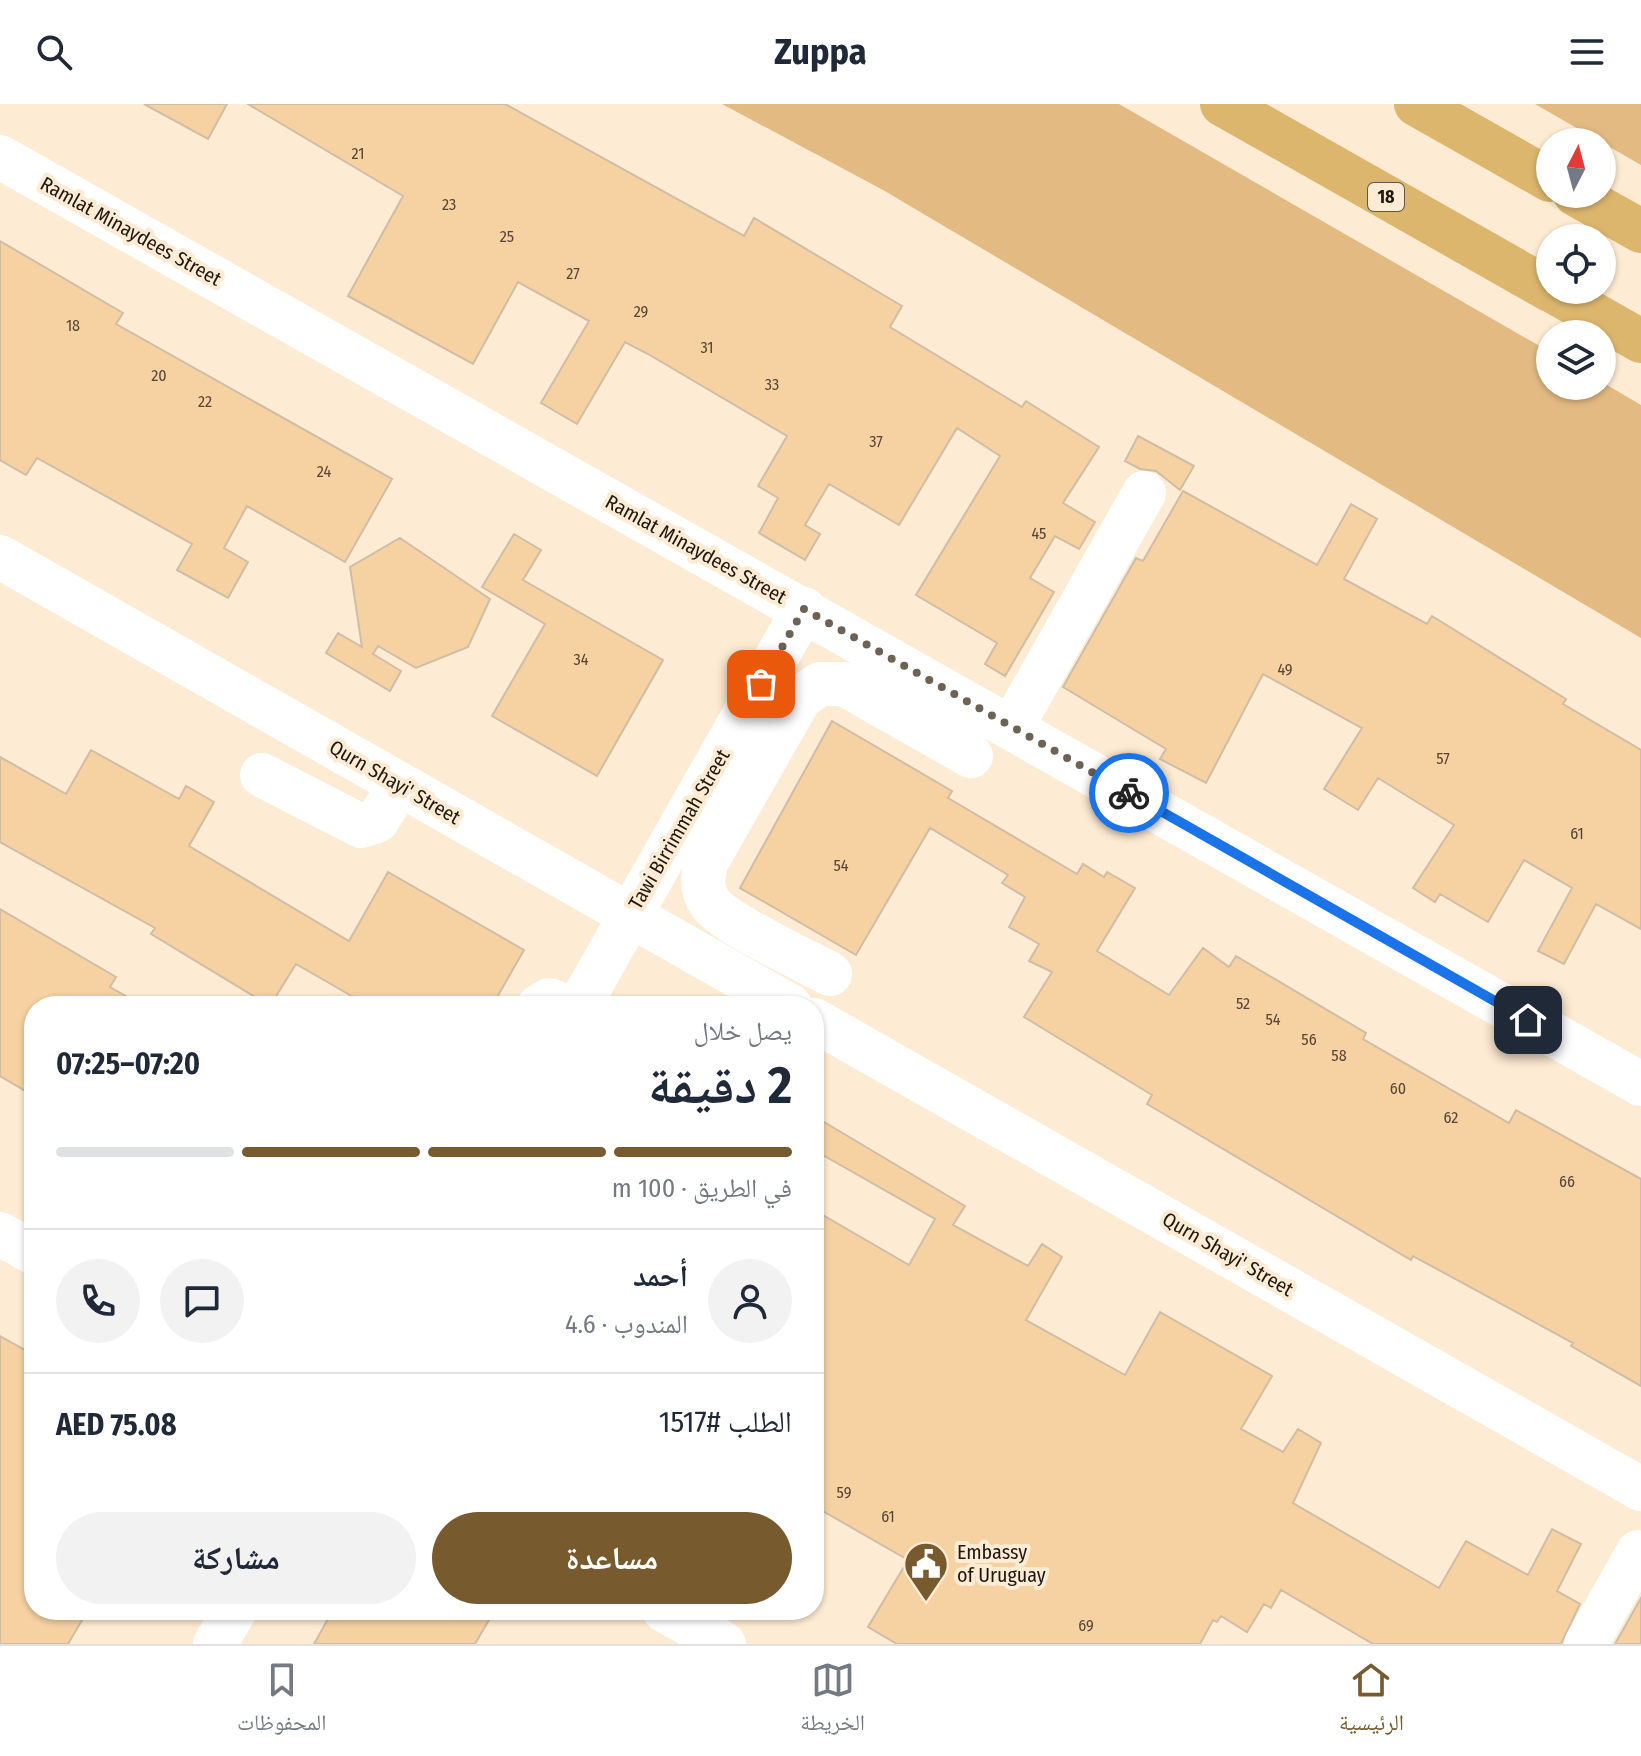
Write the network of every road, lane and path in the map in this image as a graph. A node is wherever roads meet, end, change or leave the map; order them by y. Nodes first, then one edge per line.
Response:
1 (1222, 104) edge
2 (1416, 104) edge
3 (0, 157) edge
4 (1536, 172) edge
5 (1600, 208) edge
6 (1641, 231) edge
7 (1536, 282) edge
8 (1575, 304) edge
9 (1641, 341) edge
10 (1144, 493) dead end
11 (0, 557) edge
12 (804, 609) junction
13 (1012, 727) junction
14 (971, 756) dead end
15 (357, 760) junction
16 (737, 768) junction
17 (262, 775) dead end
18 (400, 785) junction
19 (327, 811) junction
20 (630, 915) junction
21 (830, 974) dead end
22 (585, 996) edge
23 (772, 996) edge
24 (824, 1026) edge
25 (1641, 1084) edge
26 (0, 1234) edge
27 (24, 1247) edge
28 (1641, 1489) edge
29 (1638, 1552) dead end
30 (682, 1620) edge
31 (724, 1644) edge
32 (1586, 1644) edge

1 - 7 main road, 18
2 - 4 main road
3 - 12 street, Ramlat Minaydees Street
5 - 6 main road
8 - 9 main road, 18
10 - 13 street
11 - 15 street, Qurn Shayi' Street
12 - 13 street, Ramlat Minaydees Street
12 - 16 street, Tawi Birrimmah Street
13 - 25 street, Ramlat Minaydees Street
14 - 16 street
15 - 18 street, Qurn Shayi' Street
15 - 19 street
16 - 20 street, Tawi Birrimmah Street
16 - 21 street
17 - 19 street
18 - 19 street
18 - 20 street, Qurn Shayi' Street
20 - 22 street, Tawi Birrimmah Street
20 - 23 street, Qurn Shayi' Street
24 - 28 street, Qurn Shayi' Street
26 - 27 street
29 - 32 street
30 - 31 street

